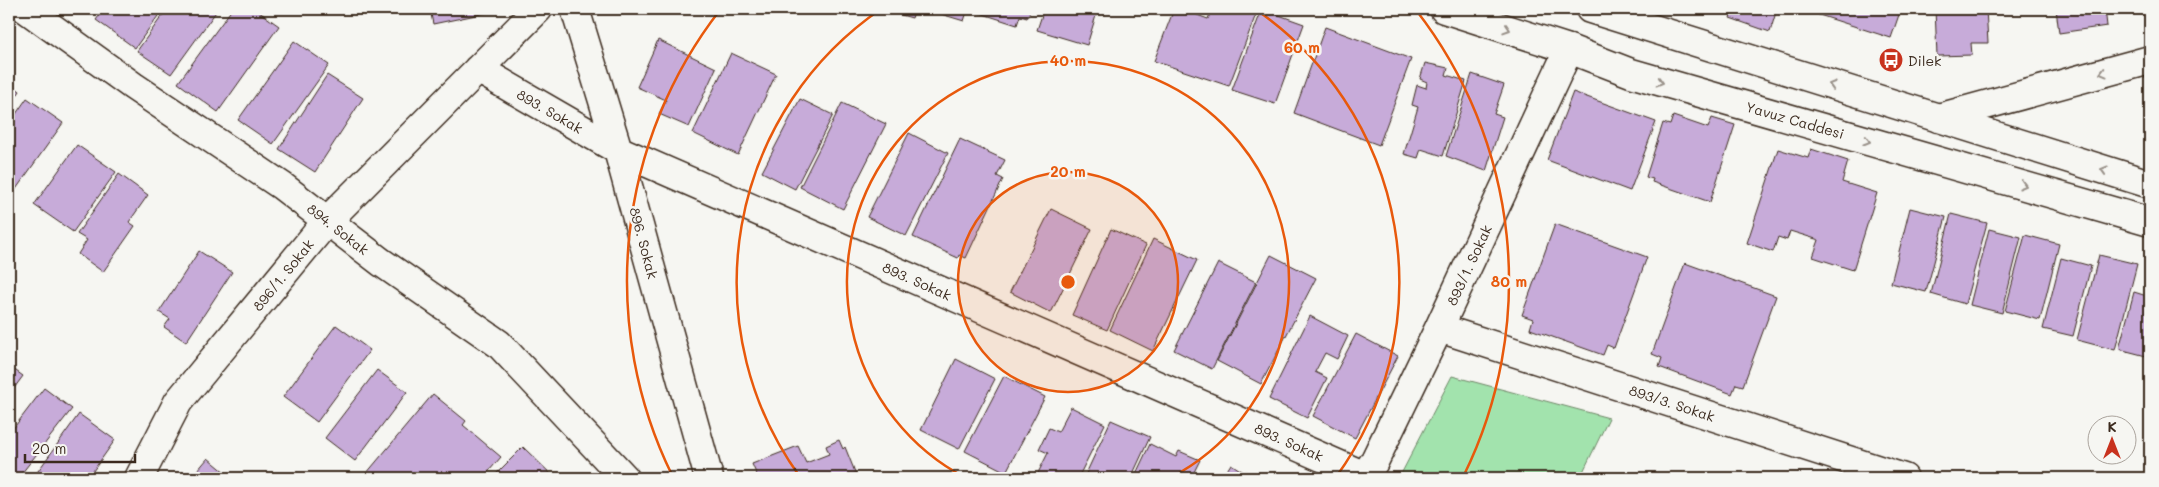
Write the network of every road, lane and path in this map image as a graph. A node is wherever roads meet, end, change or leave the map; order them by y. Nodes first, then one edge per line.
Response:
1 (26, 9) edge
2 (538, 9) edge
3 (575, 9) edge
4 (1444, 9) edge
5 (1598, 10) edge
6 (1569, 49) junction
7 (2150, 60) edge
8 (478, 69) junction
9 (1938, 118) junction
10 (618, 150) junction
11 (2150, 184) edge
12 (327, 221) junction
13 (2150, 222) edge
14 (1440, 328) junction
15 (1364, 477) edge
16 (139, 478) edge
17 (625, 478) edge
18 (709, 478) edge
19 (1904, 478) edge

1 - 12 street, 894. Sokak
2 - 8 street, 896/1. Sokak
3 - 10 street, 896. Sokak
4 -> 6 street, Yavuz Caddesi
9 -> 5 street
6 -> 13 street, Yavuz Caddesi
6 - 14 street, 893/1. Sokak
7 -> 9 street
8 - 10 street, 893. Sokak
8 - 12 street, 896/1. Sokak
11 -> 9 street
10 - 15 street, 893. Sokak
10 - 18 street, 896. Sokak
12 - 16 street, 896/1. Sokak
12 - 17 street, 894. Sokak
14 - 15 street, 893/1. Sokak
14 - 19 street, 893/3. Sokak

